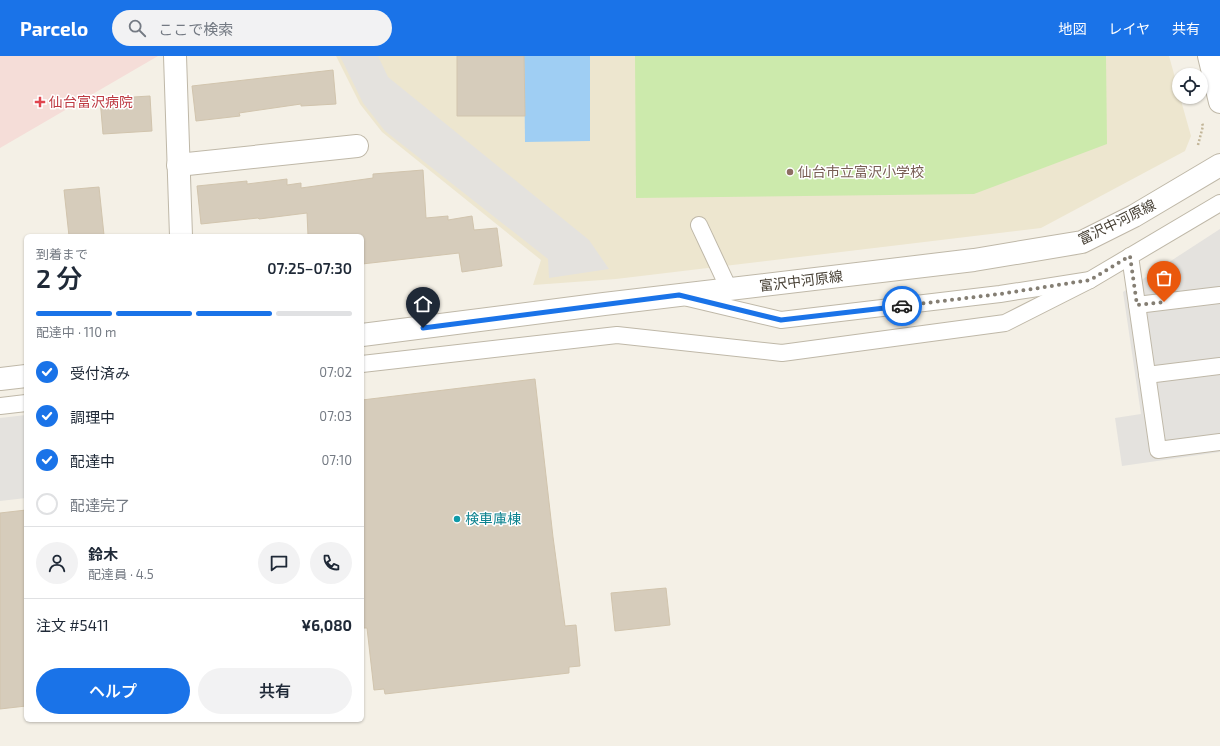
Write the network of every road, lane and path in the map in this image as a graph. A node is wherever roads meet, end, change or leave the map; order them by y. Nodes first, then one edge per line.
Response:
1 (175, 56) edge
2 (1209, 56) edge
3 (1220, 102) edge
4 (1201, 119) dead end
5 (357, 146) dead end
6 (1198, 147) dead end
7 (178, 165) junction
8 (1220, 165) edge
9 (1220, 203) edge
10 (699, 225) dead end
11 (181, 234) edge
12 (1130, 256) junction
13 (1090, 280) junction
14 (729, 289) junction
15 (679, 295) junction
16 (1220, 295) edge
17 (1137, 305) junction
18 (364, 335) edge
19 (364, 364) edge
20 (1220, 366) edge
21 (1147, 375) junction
22 (24, 376) edge
23 (0, 379) edge
24 (24, 403) edge
25 (0, 406) edge
26 (1220, 442) edge

1 - 7 street
2 - 3 street
4 - 6 path
5 - 7 street
7 - 11 street
8 - 14 street, 富沢中河原線
9 - 12 lane
10 - 14 lane
12 - 13 lane
12 - 17 lane
13 - 15 lane
13 - 19 lane
14 - 15 street, 富沢中河原線
15 - 18 street, 富沢中河原線
16 - 17 lane
17 - 21 lane
20 - 21 lane
21 - 26 lane
22 - 23 street
24 - 25 lane

